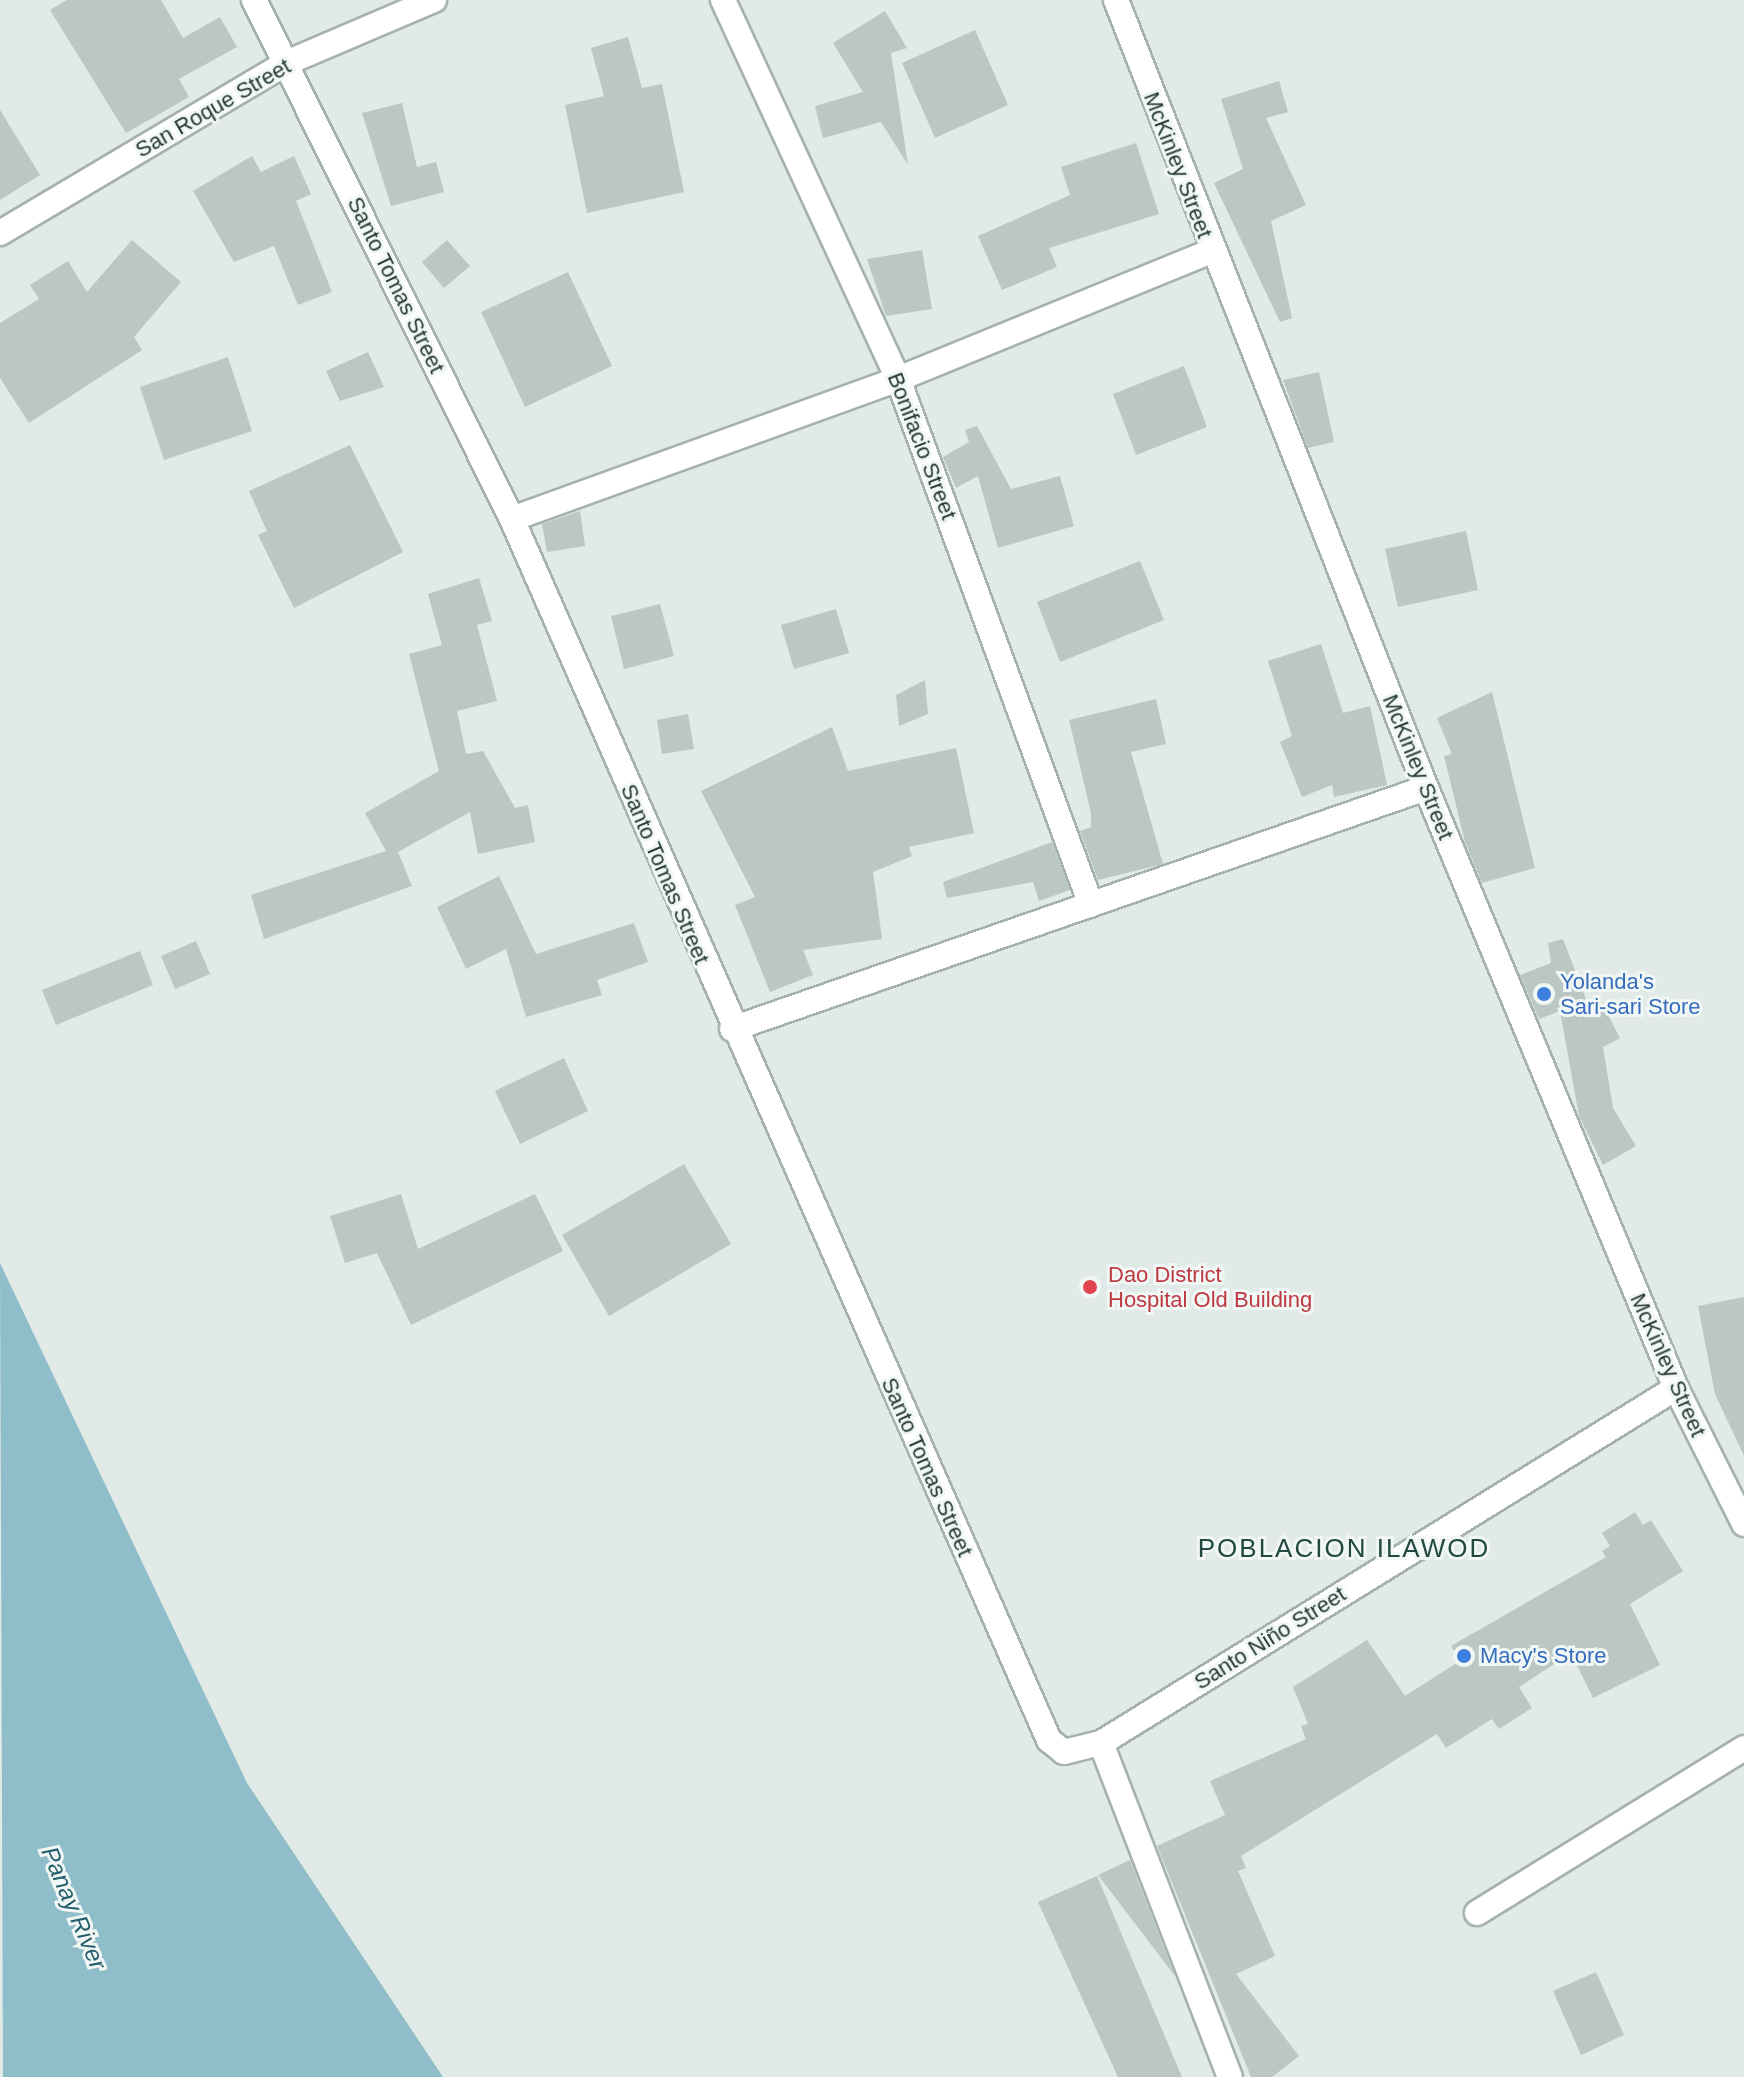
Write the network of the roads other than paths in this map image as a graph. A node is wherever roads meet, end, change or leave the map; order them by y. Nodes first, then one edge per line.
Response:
1 (254, 0) edge
2 (434, 0) edge
3 (723, 0) edge
4 (1116, 0) edge
5 (286, 63) junction
6 (0, 233) edge
7 (1211, 251) junction
8 (898, 379) junction
9 (512, 519) junction
10 (1426, 788) junction
11 (1091, 905) junction
12 (732, 1029) junction
13 (1676, 1388) junction
14 (1744, 1524) edge
15 (1101, 1743) junction
16 (1744, 1748) edge
17 (1064, 1752) joint
18 (1477, 1913) dead end
19 (1230, 2077) edge

1 - 5 street, Santo Tomas Street
2 - 5 street, San Roque Street
3 - 8 street, Bonifacio Street
4 - 7 street, McKinley Street
5 - 6 street, San Roque Street
5 - 9 street, Santo Tomas Street
7 - 8 street
7 - 10 street, McKinley Street
8 - 9 street
8 - 11 street, Bonifacio Street
9 - 12 street, Santo Tomas Street
10 - 11 street
10 - 13 street, McKinley Street
11 - 12 street
12 - 17 street, Santo Tomas Street
13 - 14 street, McKinley Street
13 - 15 street, Santo Niño Street
15 - 17 street, Santo Niño Street
15 - 19 street
16 - 18 street

